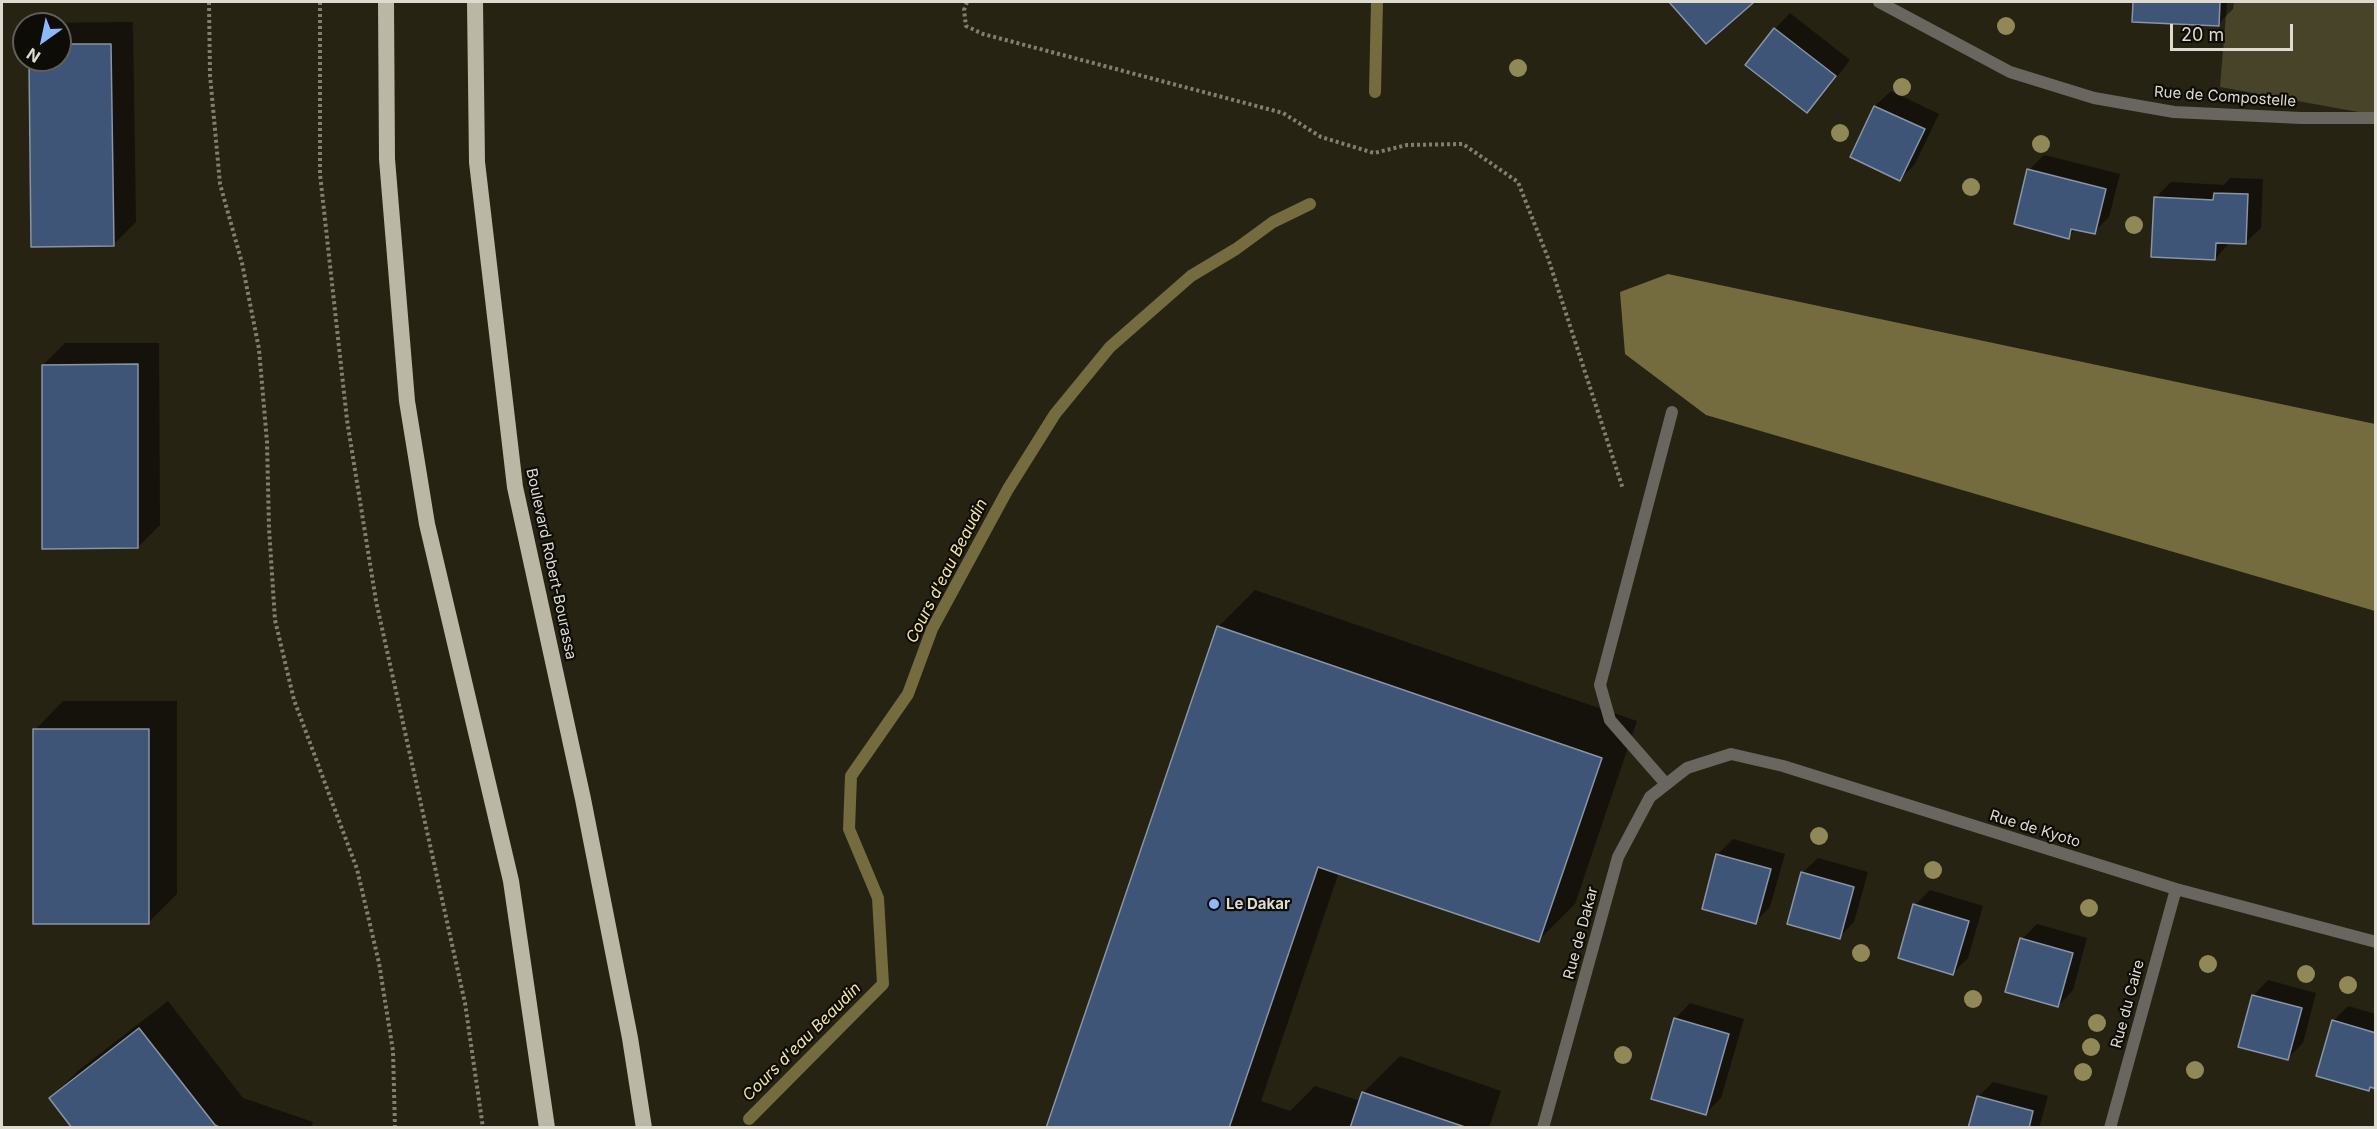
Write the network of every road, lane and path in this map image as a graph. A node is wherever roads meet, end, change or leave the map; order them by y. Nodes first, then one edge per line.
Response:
1 (209, 2) edge
2 (320, 2) edge
3 (386, 2) edge
4 (475, 2) edge
5 (968, 2) edge
6 (1880, 2) edge
7 (2376, 118) edge
8 (1672, 412) dead end
9 (1639, 538) junction
10 (1687, 768) joint
11 (1666, 784) junction
12 (2176, 889) junction
13 (2376, 942) edge
14 (395, 1128) edge
15 (483, 1128) edge
16 (547, 1128) edge
17 (644, 1128) edge
18 (1543, 1128) edge
19 (2110, 1128) edge

1 - 14 path
2 - 15 path
3 - 16 highway
4 - 17 highway, Boulevard Robert-Bourassa
5 - 9 path
6 - 7 street, Rue de Compostelle
8 - 9 street
9 - 11 street
10 - 11 street, Rue de Dakar
10 - 12 street, Rue de Kyoto
11 - 18 street, Rue de Dakar
12 - 13 street, Rue de Kyoto
12 - 19 street, Rue du Caire

